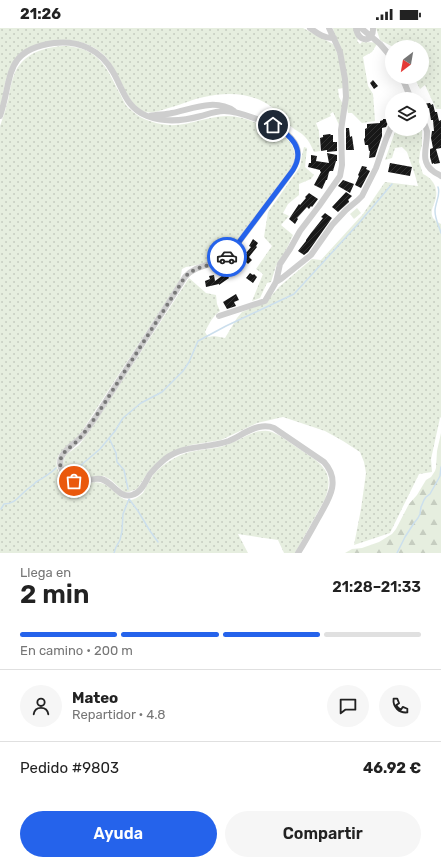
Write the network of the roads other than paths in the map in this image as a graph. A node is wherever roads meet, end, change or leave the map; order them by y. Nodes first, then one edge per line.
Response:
1 (311, 28) edge
2 (329, 28) edge
3 (356, 28) edge
4 (361, 28) edge
5 (373, 28) edge
6 (371, 36) junction
7 (334, 38) junction
8 (385, 50) edge
9 (192, 108) junction
10 (235, 112) junction
11 (0, 116) edge
12 (148, 116) junction
13 (177, 121) junction
14 (387, 136) edge
15 (426, 136) edge
16 (441, 176) edge
17 (276, 282) junction
18 (219, 316) dead end
19 (298, 553) edge

1 - 2 street
1 - 7 street
2 - 7 street
3 - 6 street
4 - 6 street
5 - 6 street
6 - 8 street
7 - 17 street
9 - 10 street
9 - 12 street
9 - 13 street
10 - 13 street
10 - 19 street
11 - 12 street
12 - 13 street
14 - 17 street
15 - 16 street
17 - 18 street

